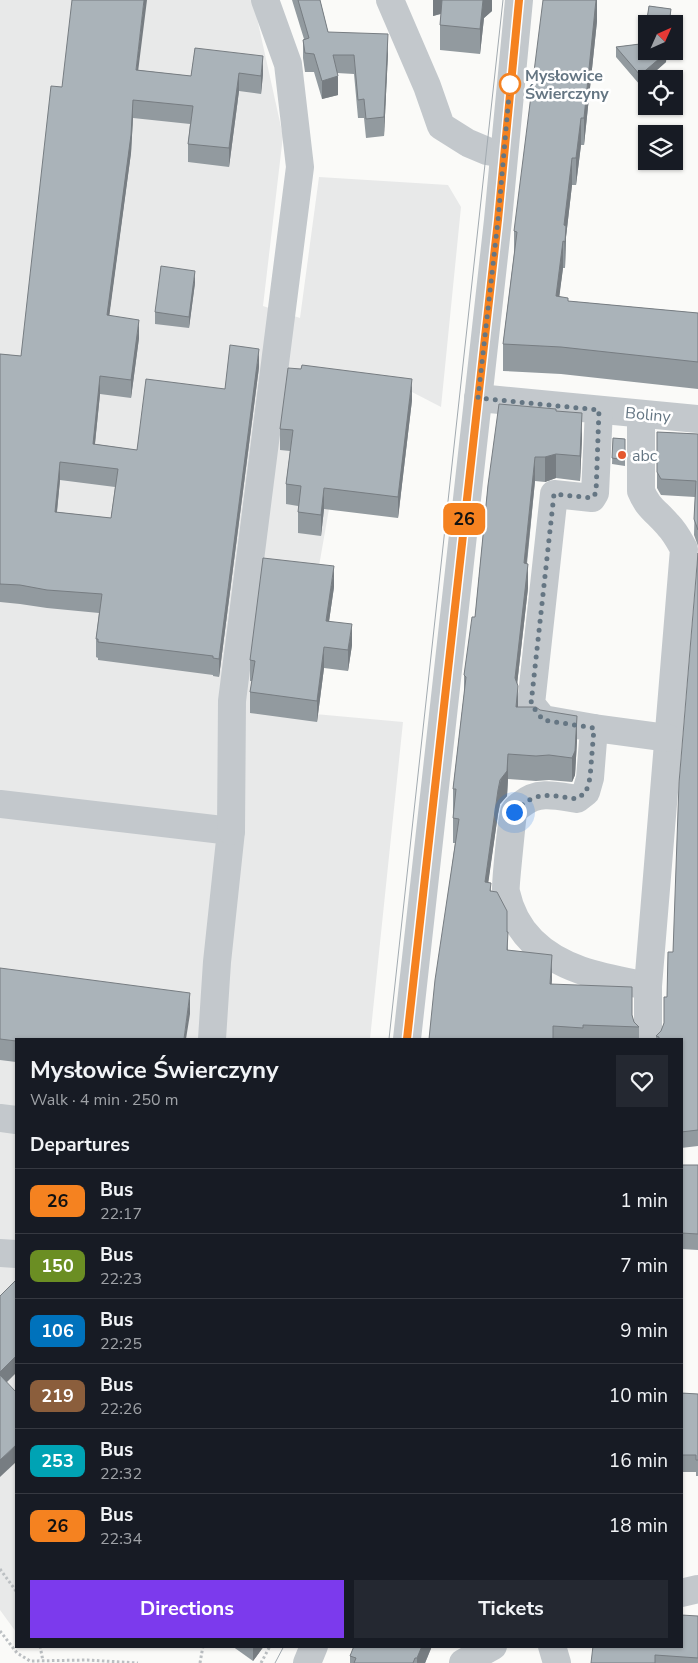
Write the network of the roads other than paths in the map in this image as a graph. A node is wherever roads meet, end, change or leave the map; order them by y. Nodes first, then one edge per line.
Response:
1 (265, 0) edge
2 (390, 0) edge
3 (519, 0) edge
4 (503, 154) junction
5 (478, 398) junction
6 (599, 410) junction
7 (641, 414) junction
8 (698, 419) edge
9 (594, 728) junction
10 (668, 738) junction
11 (0, 804) edge
12 (231, 831) junction
13 (648, 986) junction
14 (212, 1038) edge
15 (407, 1038) edge
16 (648, 1038) edge
17 (0, 1118) edge
18 (15, 1120) edge
19 (0, 1253) edge
20 (15, 1254) edge
21 (698, 1589) edge
22 (683, 1593) edge
23 (313, 1648) edge
24 (457, 1648) edge
25 (490, 1648) edge
26 (553, 1648) edge
27 (307, 1663) edge
28 (455, 1663) edge
29 (464, 1663) edge
30 (557, 1663) edge

1 - 12 street
2 - 4 street
3 - 4 street
4 - 5 street
5 - 6 street, Boliny
5 - 15 street
6 - 7 street, Boliny
6 - 9 street
7 - 8 street, Boliny
7 - 10 street
9 - 10 street
9 - 13 street
10 - 13 street
11 - 12 street
12 - 14 street
13 - 16 street
17 - 18 street
19 - 20 street
21 - 22 street
23 - 27 street
24 - 28 street
25 - 29 street
26 - 30 street

